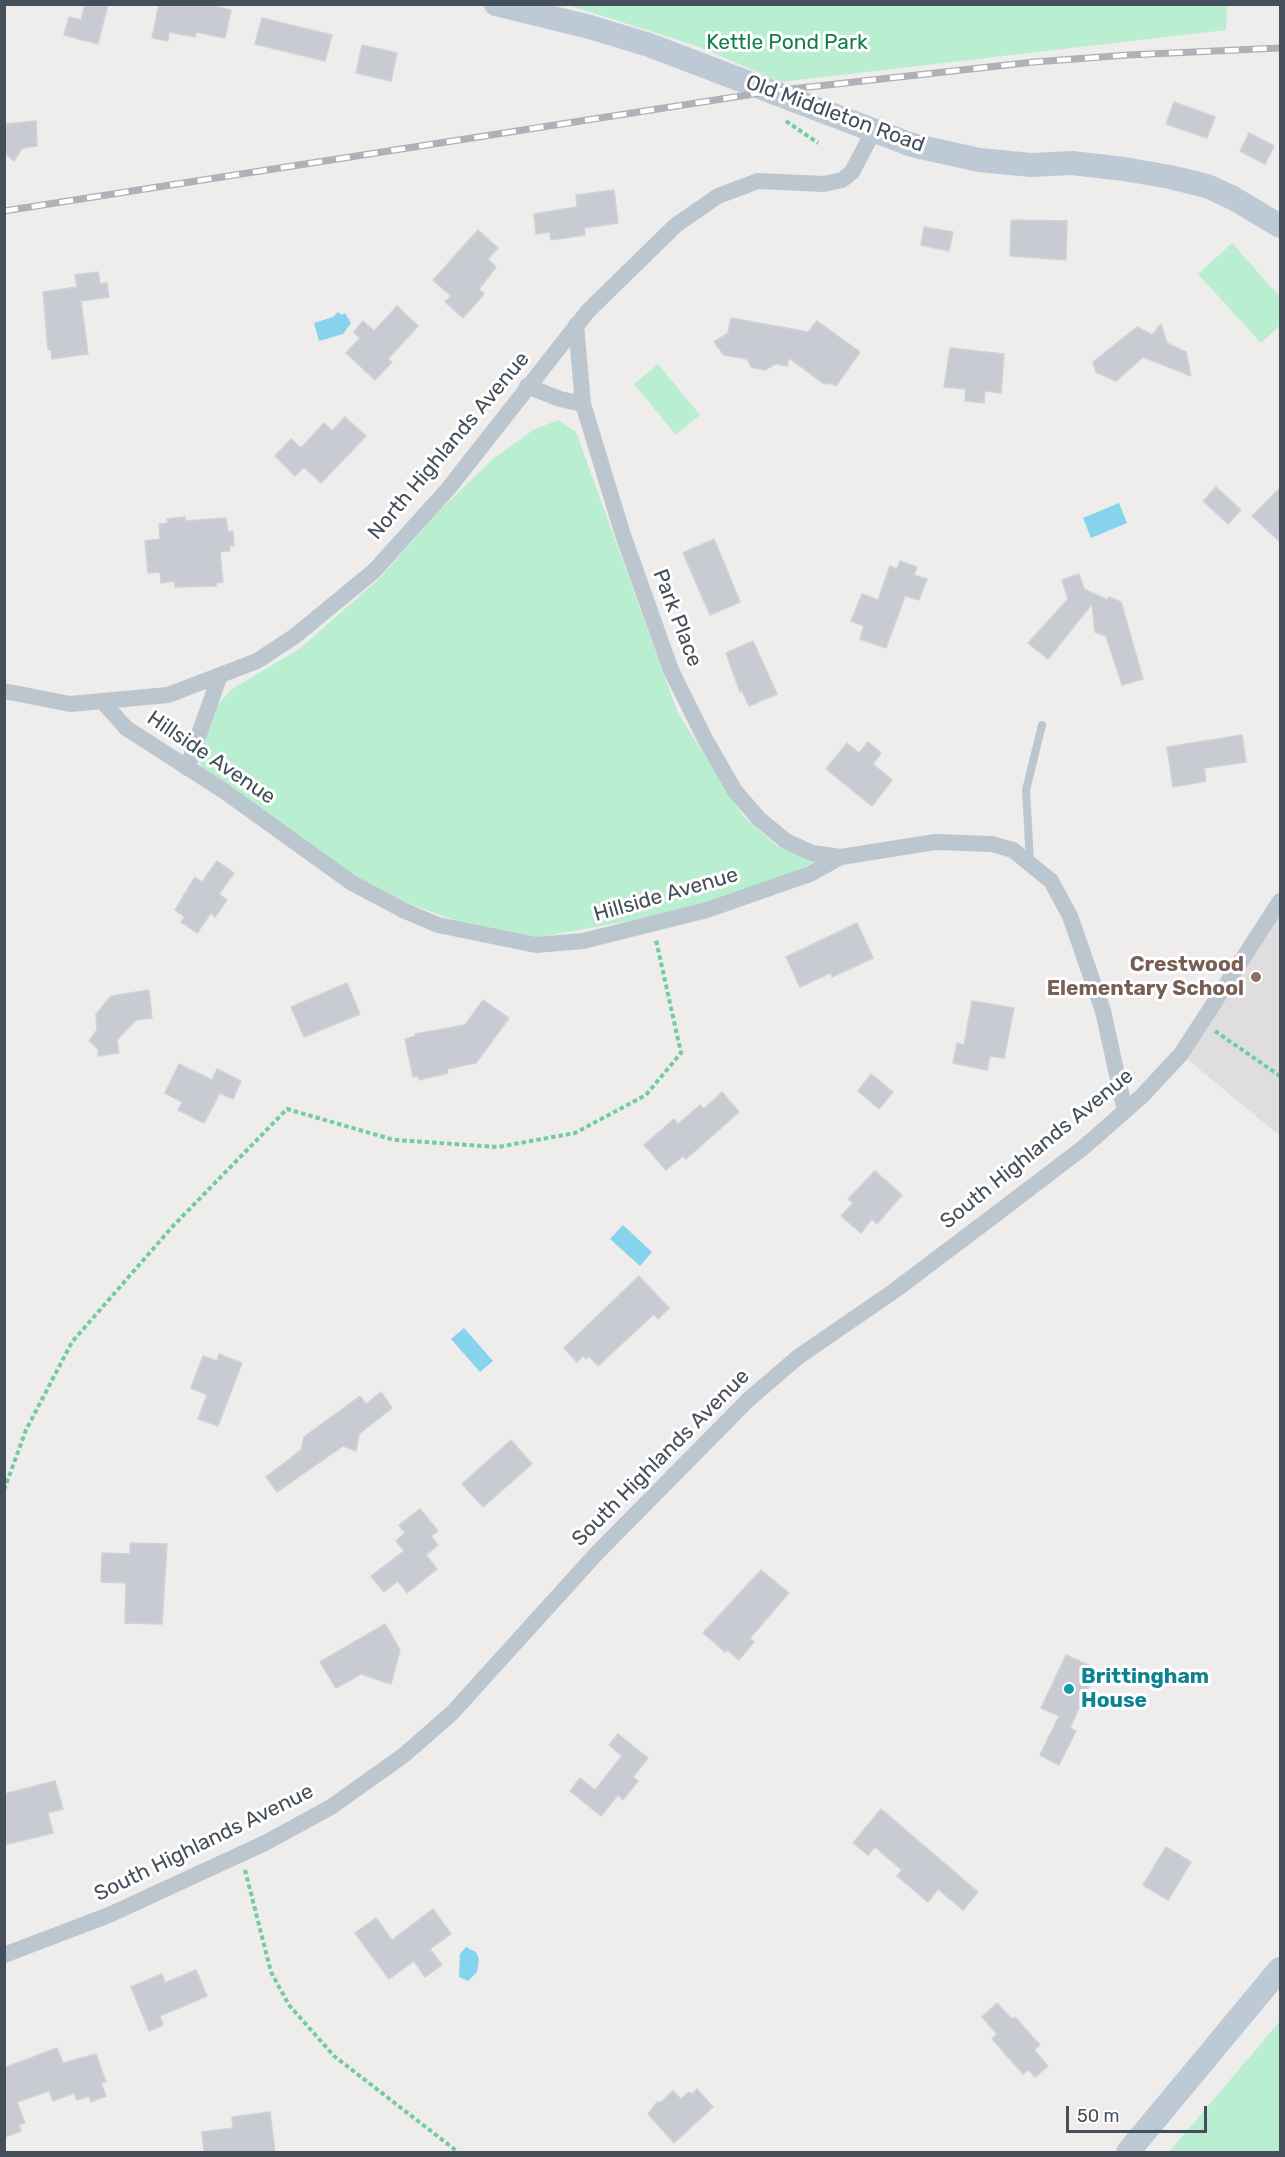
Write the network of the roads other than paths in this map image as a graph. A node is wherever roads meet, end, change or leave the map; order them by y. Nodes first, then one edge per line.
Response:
1 (496, 4) edge
2 (527, 8) edge
3 (873, 132) junction
4 (1281, 226) edge
5 (576, 325) junction
6 (527, 386) junction
7 (583, 404) junction
8 (220, 675) junction
9 (4, 691) edge
10 (102, 701) junction
11 (1042, 725) dead end
12 (187, 768) junction
13 (841, 857) junction
14 (1030, 862) junction
15 (1281, 901) edge
16 (1125, 1111) junction
17 (4, 1955) edge
18 (1281, 1969) edge
19 (1128, 2152) edge

1 - 2 street, Old Middleton Road
2 - 3 street, Old Middleton Road
3 - 4 street, Old Middleton Road
3 - 5 street, North Highlands Avenue
5 - 6 street, North Highlands Avenue
5 - 7 street, Park Place
6 - 7 street
6 - 8 street, North Highlands Avenue
7 - 13 street, Park Place
8 - 10 street, North Highlands Avenue
8 - 12 street
9 - 10 street, North Highlands Avenue
10 - 12 street, Hillside Avenue
11 - 14 lane
12 - 13 street, Hillside Avenue
13 - 14 street, Hillside Avenue
14 - 16 street, Hillside Avenue
15 - 16 street, South Highlands Avenue
16 - 17 street, South Highlands Avenue
18 - 19 street

